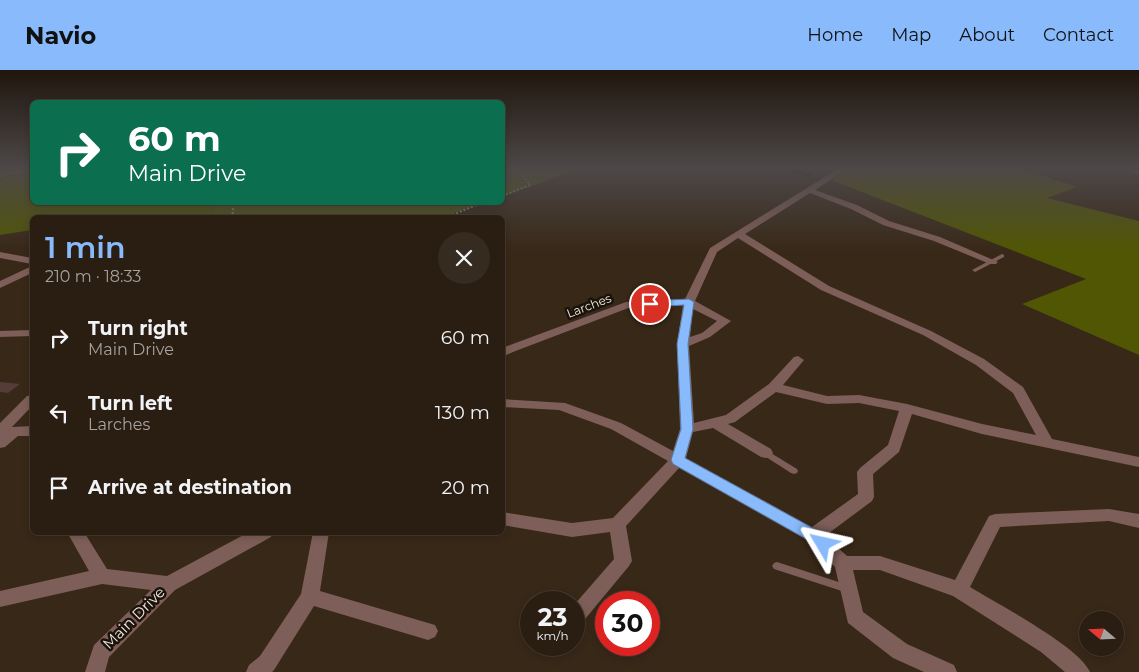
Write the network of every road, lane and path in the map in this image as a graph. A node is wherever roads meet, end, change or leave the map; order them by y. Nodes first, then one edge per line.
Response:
1 (801, 195) edge
2 (822, 195) edge
3 (477, 205) edge
4 (452, 215) edge
5 (738, 234) junction
6 (0, 255) edge
7 (1002, 256) dead end
8 (30, 261) edge
9 (993, 262) junction
10 (30, 270) edge
11 (976, 270) dead end
12 (0, 285) edge
13 (689, 302) junction
14 (30, 333) edge
15 (0, 334) edge
16 (683, 344) junction
17 (505, 350) edge
18 (798, 360) dead end
19 (774, 387) junction
20 (30, 401) edge
21 (505, 403) edge
22 (907, 408) junction
23 (715, 423) junction
24 (687, 429) junction
25 (30, 431) edge
26 (5, 432) edge
27 (1047, 442) junction
28 (0, 443) edge
29 (766, 453) joint
30 (678, 460) junction
31 (1139, 462) edge
32 (794, 471) dead end
33 (505, 519) edge
34 (1139, 521) edge
35 (617, 524) junction
36 (77, 535) edge
37 (259, 535) edge
38 (320, 535) edge
39 (813, 535) junction
40 (843, 563) junction
41 (777, 566) dead end
42 (102, 576) junction
43 (169, 584) junction
44 (848, 589) junction
45 (959, 590) junction
46 (310, 596) junction
47 (0, 599) edge
48 (585, 605) edge
49 (428, 631) dead end
50 (95, 672) edge
51 (256, 672) edge
52 (947, 672) edge
53 (1080, 672) edge

1 - 5 street
2 - 9 street
3 - 4 path
5 - 13 street
5 - 27 street
6 - 8 street
7 - 9 lane
9 - 11 lane
10 - 12 street
13 - 16 street
13 - 16 street
13 - 17 street, Larches
14 - 15 street
16 - 24 street
18 - 19 street
19 - 22 street
19 - 23 street
20 - 26 street
21 - 30 street
22 - 27 street
22 - 39 street
23 - 24 street
23 - 29 street
24 - 30 street
25 - 26 street
26 - 28 street
27 - 31 street
29 - 32 lane
30 - 35 street
30 - 39 street
33 - 35 street
34 - 45 street
35 - 48 street
36 - 42 street
37 - 43 street, Main Drive
38 - 46 street
39 - 40 street
40 - 44 street
40 - 45 street
41 - 44 lane
42 - 43 street
42 - 47 street
43 - 50 street, Main Drive
44 - 52 street
45 - 53 street
46 - 49 street
46 - 51 street

